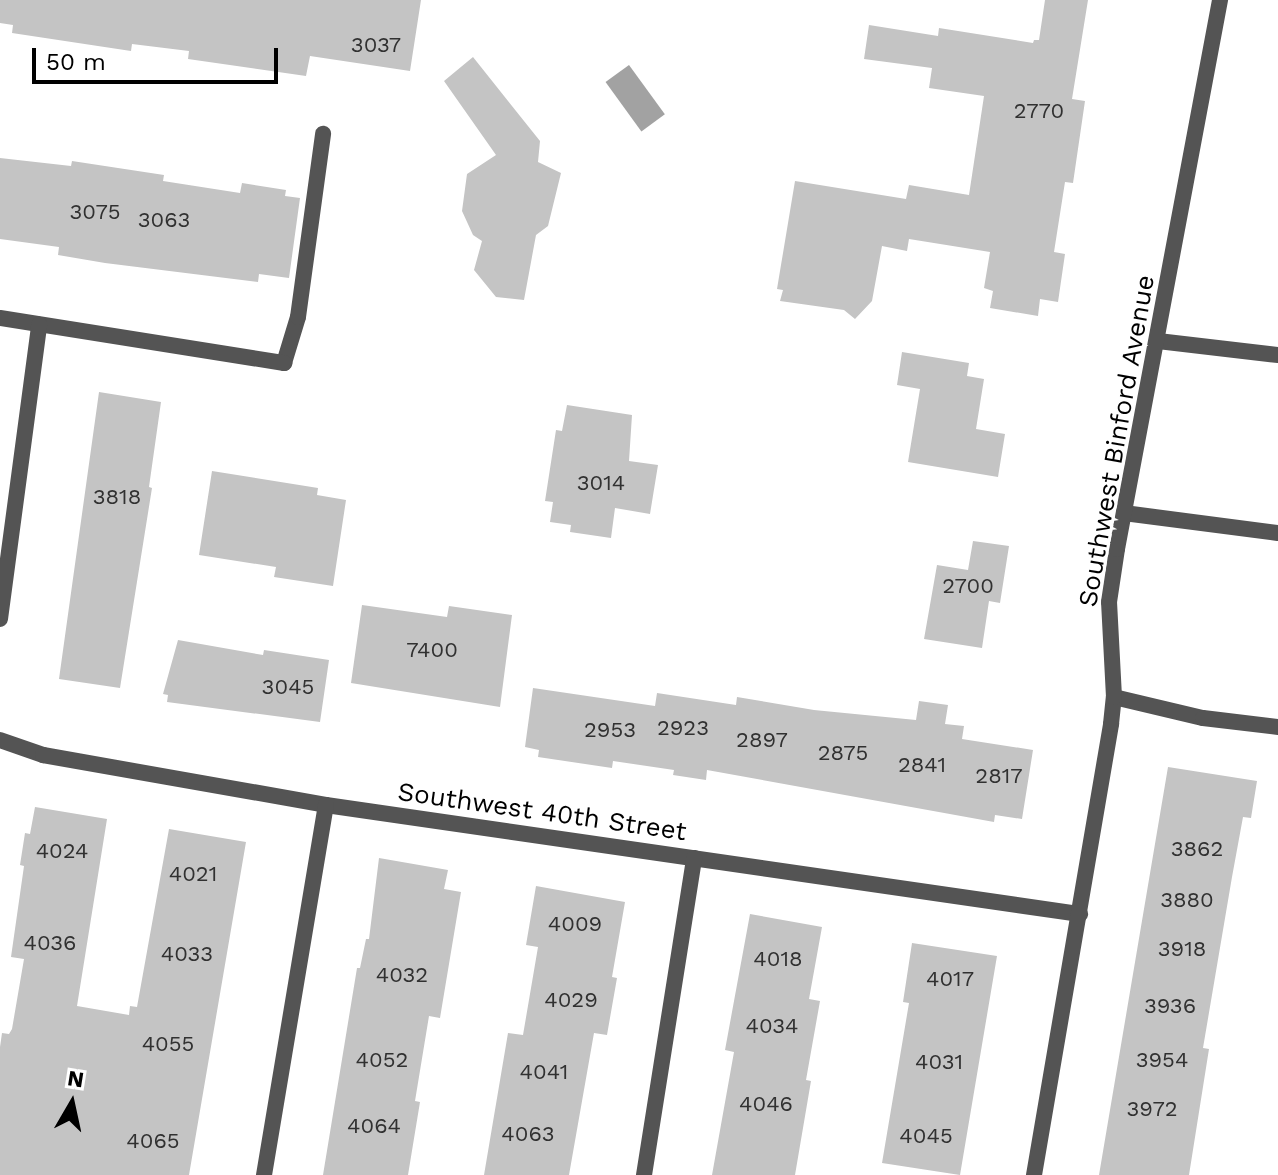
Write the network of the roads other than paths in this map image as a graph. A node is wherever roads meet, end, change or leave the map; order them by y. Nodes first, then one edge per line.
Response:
1 (1220, 0) edge
2 (323, 134) dead end
3 (0, 318) edge
4 (39, 325) junction
5 (1158, 341) junction
6 (1278, 355) edge
7 (1124, 513) junction
8 (1278, 533) edge
9 (0, 619) edge
10 (1114, 697) junction
11 (1278, 727) edge
12 (0, 740) edge
13 (326, 805) junction
14 (694, 858) junction
15 (1080, 914) junction
16 (264, 1175) edge
17 (644, 1175) edge
18 (1034, 1175) edge

1 - 5 street, Southwest Binford Avenue
2 - 4 street
3 - 4 street
4 - 9 street
5 - 6 street
5 - 7 street, Southwest Binford Avenue
7 - 8 street
7 - 10 street, Southwest Binford Avenue
10 - 11 street
10 - 15 street, Southwest Binford Avenue
12 - 13 street, Southwest 40th Street
13 - 14 street, Southwest 40th Street
13 - 16 street
14 - 15 street, Southwest 40th Street
14 - 17 street
15 - 18 street, Southwest Binford Avenue

